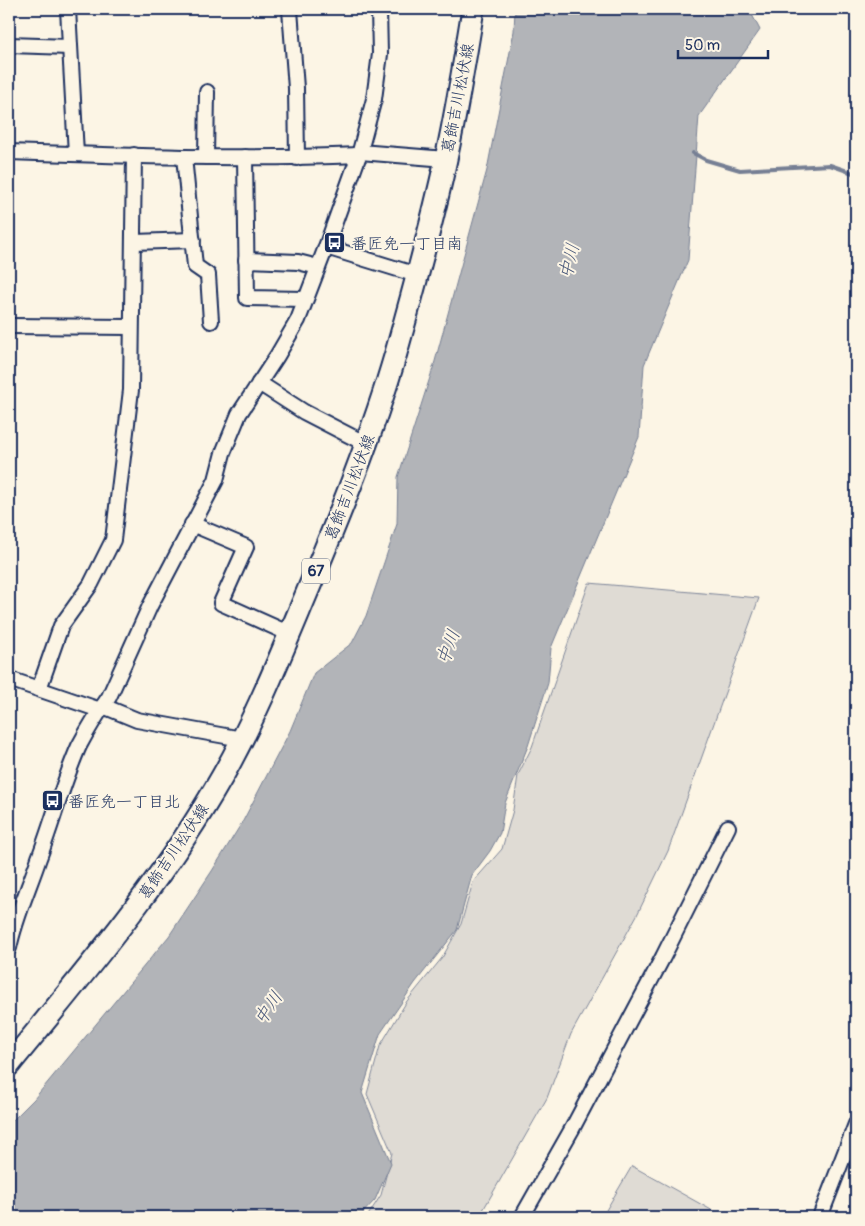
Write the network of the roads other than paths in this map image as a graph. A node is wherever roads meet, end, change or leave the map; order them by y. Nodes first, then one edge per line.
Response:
1 (68, 9) edge
2 (292, 9) edge
3 (379, 9) edge
4 (474, 9) edge
5 (9, 45) edge
6 (70, 47) junction
7 (207, 92) dead end
8 (9, 152) edge
9 (76, 154) junction
10 (360, 154) junction
11 (134, 155) junction
12 (206, 156) junction
13 (184, 157) junction
14 (245, 157) junction
15 (297, 158) junction
16 (446, 159) junction
17 (193, 240) junction
18 (134, 242) junction
19 (326, 247) junction
20 (246, 260) junction
21 (318, 267) junction
22 (417, 275) junction
23 (305, 299) junction
24 (211, 321) dead end
25 (9, 326) edge
26 (131, 327) junction
27 (259, 383) junction
28 (366, 444) junction
29 (192, 524) junction
30 (290, 634) junction
31 (9, 679) edge
32 (39, 689) junction
33 (101, 708) junction
34 (242, 739) junction
35 (728, 827) dead end
36 (9, 948) edge
37 (9, 1065) edge
38 (856, 1124) edge
39 (522, 1217) edge
40 (820, 1217) edge

1 - 6 street
2 - 15 street
3 - 10 street
4 - 16 main road, 葛飾吉川松伏線 / 67
5 - 6 street
6 - 9 street
7 - 12 street
8 - 9 street
9 - 11 street
10 - 15 street
10 - 16 street
10 - 19 street
11 - 13 street
11 - 18 street
12 - 13 street
12 - 14 street
13 - 17 street
14 - 15 street
14 - 20 street
16 - 22 main road, 葛飾吉川松伏線 / 67
17 - 18 street
17 - 24 street
18 - 26 street
19 - 21 street
19 - 22 street
20 - 21 street
20 - 23 street
21 - 23 street
22 - 28 main road, 葛飾吉川松伏線 / 67
23 - 27 street
25 - 26 street
26 - 32 street
27 - 28 street
27 - 29 street
28 - 30 main road, 葛飾吉川松伏線 / 67
29 - 30 street
29 - 33 street
30 - 34 main road, 葛飾吉川松伏線 / 67
31 - 32 street
32 - 33 street
33 - 34 street
33 - 36 street
34 - 37 main road, 葛飾吉川松伏線 / 67
35 - 39 street
38 - 40 street

